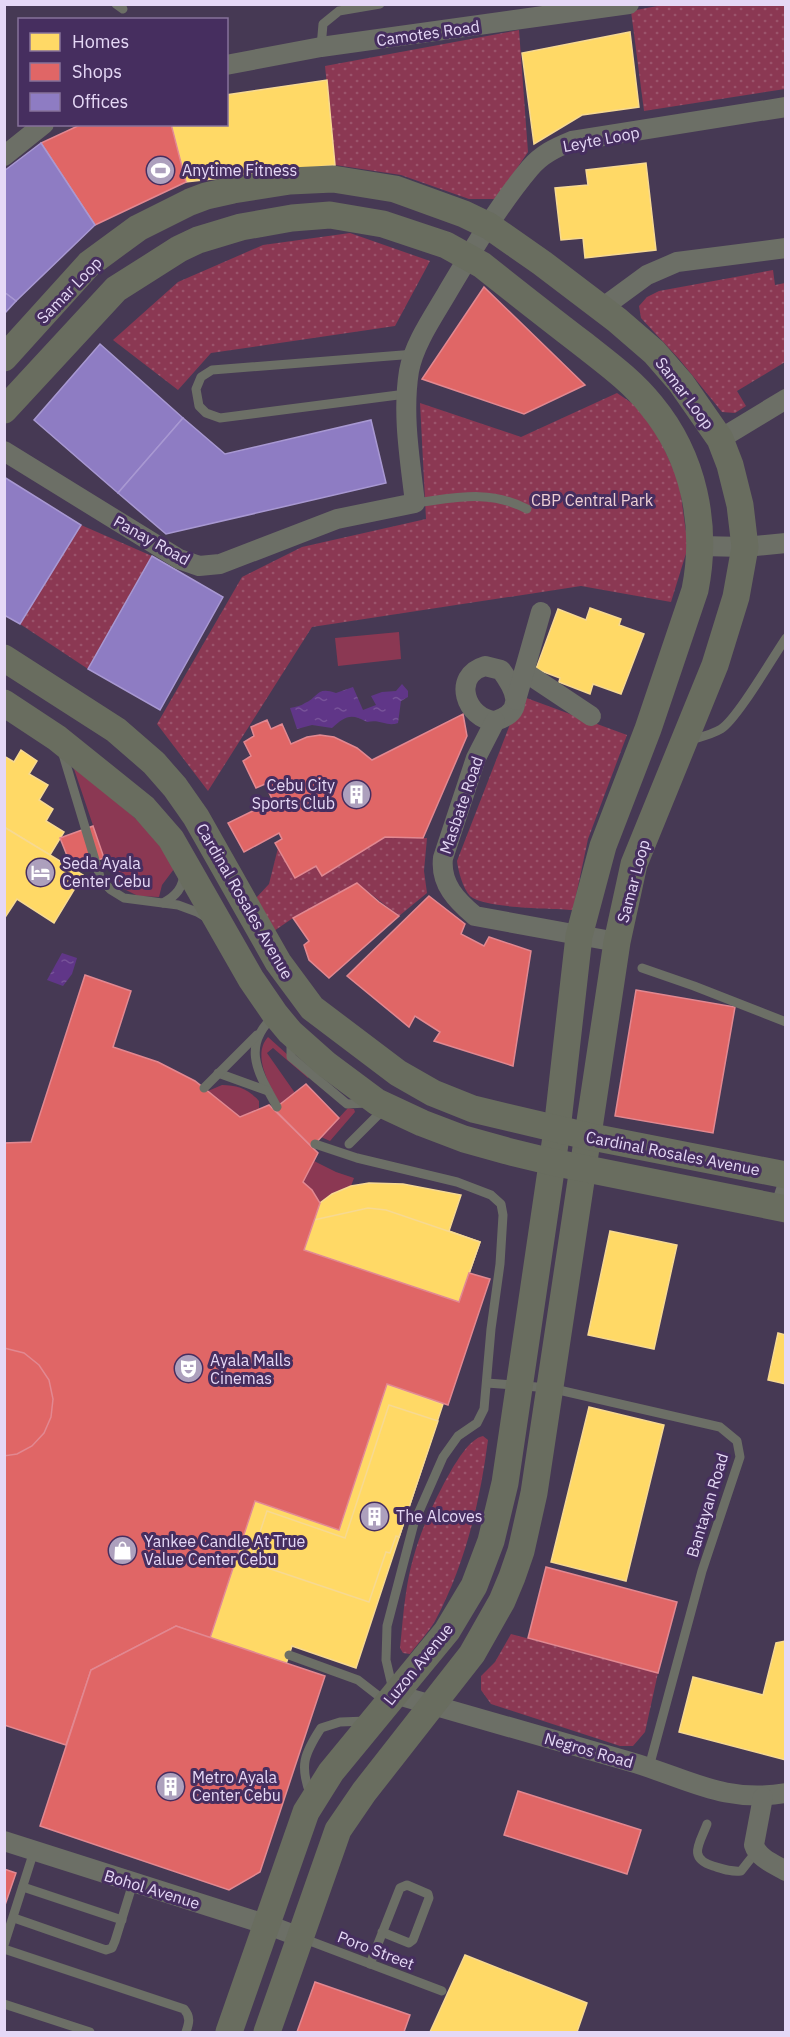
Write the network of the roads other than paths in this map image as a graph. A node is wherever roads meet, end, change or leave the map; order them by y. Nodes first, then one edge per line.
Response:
1 (380, 4) edge
2 (629, 4) edge
3 (596, 7) edge
4 (321, 47) junction
5 (228, 65) edge
6 (786, 107) edge
7 (41, 126) edge
8 (4, 156) edge
9 (489, 226) junction
10 (786, 248) edge
11 (469, 257) junction
12 (602, 308) junction
13 (415, 354) junction
14 (4, 358) edge
15 (406, 394) junction
16 (786, 399) edge
17 (4, 410) edge
18 (720, 439) junction
19 (4, 451) edge
20 (415, 503) junction
21 (527, 509) dead end
22 (786, 543) edge
23 (700, 546) junction
24 (745, 547) junction
25 (541, 612) dead end
26 (786, 638) edge
27 (4, 658) edge
28 (525, 672) junction
29 (516, 699) junction
30 (4, 703) edge
31 (591, 716) dead end
32 (495, 721) junction
33 (57, 738) junction
34 (683, 741) junction
35 (186, 863) junction
36 (163, 903) junction
37 (220, 927) junction
38 (579, 936) junction
39 (617, 942) junction
40 (642, 968) dead end
41 (786, 1022) edge
42 (283, 1023) junction
43 (257, 1035) junction
44 (564, 1070) junction
45 (218, 1073) junction
46 (597, 1074) junction
47 (204, 1088) dead end
48 (268, 1091) junction
49 (381, 1105) junction
50 (277, 1107) dead end
51 (510, 1118) junction
52 (557, 1130) junction
53 (587, 1136) junction
54 (315, 1144) dead end
55 (349, 1144) dead end
56 (635, 1146) junction
57 (507, 1151) junction
58 (552, 1162) junction
59 (582, 1168) junction
60 (786, 1175) edge
61 (629, 1178) junction
62 (784, 1202) edge
63 (541, 1233) junction
64 (571, 1239) junction
65 (487, 1383) junction
66 (519, 1385) junction
67 (550, 1388) junction
68 (289, 1655) dead end
69 (433, 1705) junction
70 (384, 1706) junction
71 (649, 1767) junction
72 (786, 1793) edge
73 (763, 1797) junction
74 (313, 1801) junction
75 (707, 1824) dead end
76 (4, 1841) edge
77 (34, 1851) junction
78 (756, 1852) junction
79 (786, 1871) edge
80 (133, 1883) junction
81 (23, 1887) junction
82 (14, 1918) junction
83 (122, 1920) junction
84 (268, 1925) junction
85 (382, 1932) junction
86 (300, 1937) junction
87 (4, 1947) edge
88 (369, 1964) junction
89 (442, 1992) dead end
90 (4, 2004) edge
91 (90, 2032) edge
92 (186, 2032) edge
93 (229, 2032) edge
94 (267, 2032) edge

1 - 4 lane
2 - 3 street, Camotes Road
3 - 4 street, Camotes Road
4 - 5 street, Camotes Road
6 - 9 street, Leyte Loop
7 - 8 street
9 - 11 street, Leyte Loop
9 - 12 street, Samar Loop
9 - 14 street, Samar Loop
10 - 12 street
11 - 13 street
11 - 17 street, Samar Loop
11 - 23 street, Samar Loop
12 - 18 street, Samar Loop
13 - 15 street
13 - 15 lane
15 - 20 street
16 - 18 street
18 - 24 street, Samar Loop
19 - 20 street, Panay Road
20 - 21 lane, Panay Road
22 - 24 street
23 - 24 street
23 - 38 street, Samar Loop
24 - 34 street, Samar Loop
25 - 28 street
26 - 34 lane
27 - 51 street, Cardinal Rosales Avenue
28 - 29 street
28 - 31 street
29 - 32 street
29 - 32 street
30 - 33 street, Cardinal Rosales Avenue
32 - 38 street, Masbate Road
33 - 35 street, Cardinal Rosales Avenue
33 - 36 lane
34 - 39 street, Samar Loop
35 - 36 lane
35 - 37 street, Cardinal Rosales Avenue
36 - 37 lane
37 - 42 street, Cardinal Rosales Avenue
38 - 39 street, Masbate Road
38 - 44 street, Samar Loop
39 - 46 street, Samar Loop
40 - 41 lane
42 - 43 lane
42 - 49 street, Cardinal Rosales Avenue
43 - 45 lane
43 - 48 lane
44 - 51 street
44 - 52 street, Samar Loop
45 - 47 lane
45 - 48 lane
46 - 53 street, Samar Loop
46 - 56 street
48 - 50 lane
49 - 55 lane
49 - 57 street, Cardinal Rosales Avenue
51 - 52 street, Cardinal Rosales Avenue
52 - 53 street, Cardinal Rosales Avenue
52 - 58 street, Samar Loop
53 - 56 street, Cardinal Rosales Avenue
53 - 59 street, Samar Loop
54 - 65 lane
56 - 60 street, Cardinal Rosales Avenue
57 - 58 street, Cardinal Rosales Avenue
57 - 63 street
58 - 59 street, Cardinal Rosales Avenue
58 - 63 street, Luzon Avenue
59 - 61 street, Cardinal Rosales Avenue
59 - 64 street, Luzon Avenue
61 - 62 street, Cardinal Rosales Avenue
61 - 64 street
63 - 66 street, Luzon Avenue
64 - 67 street, Luzon Avenue
65 - 66 lane
65 - 70 lane
66 - 67 lane
66 - 70 street, Luzon Avenue
67 - 69 street, Luzon Avenue
67 - 71 lane, Bantayan Road
68 - 70 lane
69 - 70 street, Negros Road
69 - 71 street, Negros Road
69 - 86 street, Luzon Avenue
70 - 74 street, Luzon Avenue
70 - 74 lane
71 - 73 street, Negros Road
72 - 73 street, Negros Road
73 - 78 street
74 - 84 street, Luzon Avenue
75 - 78 lane
76 - 77 street, Bohol Avenue
77 - 80 street, Bohol Avenue
77 - 81 lane
78 - 79 street
80 - 83 lane
80 - 84 street, Bohol Avenue
81 - 82 lane
81 - 83 lane
82 - 83 lane
82 - 87 lane
84 - 86 street, Bohol Avenue
84 - 93 street, Luzon Avenue
85 - 85 lane
85 - 88 lane
86 - 88 lane, Poro Street
86 - 94 street, Luzon Avenue
87 - 92 lane
88 - 89 lane, Poro Street
90 - 91 lane

